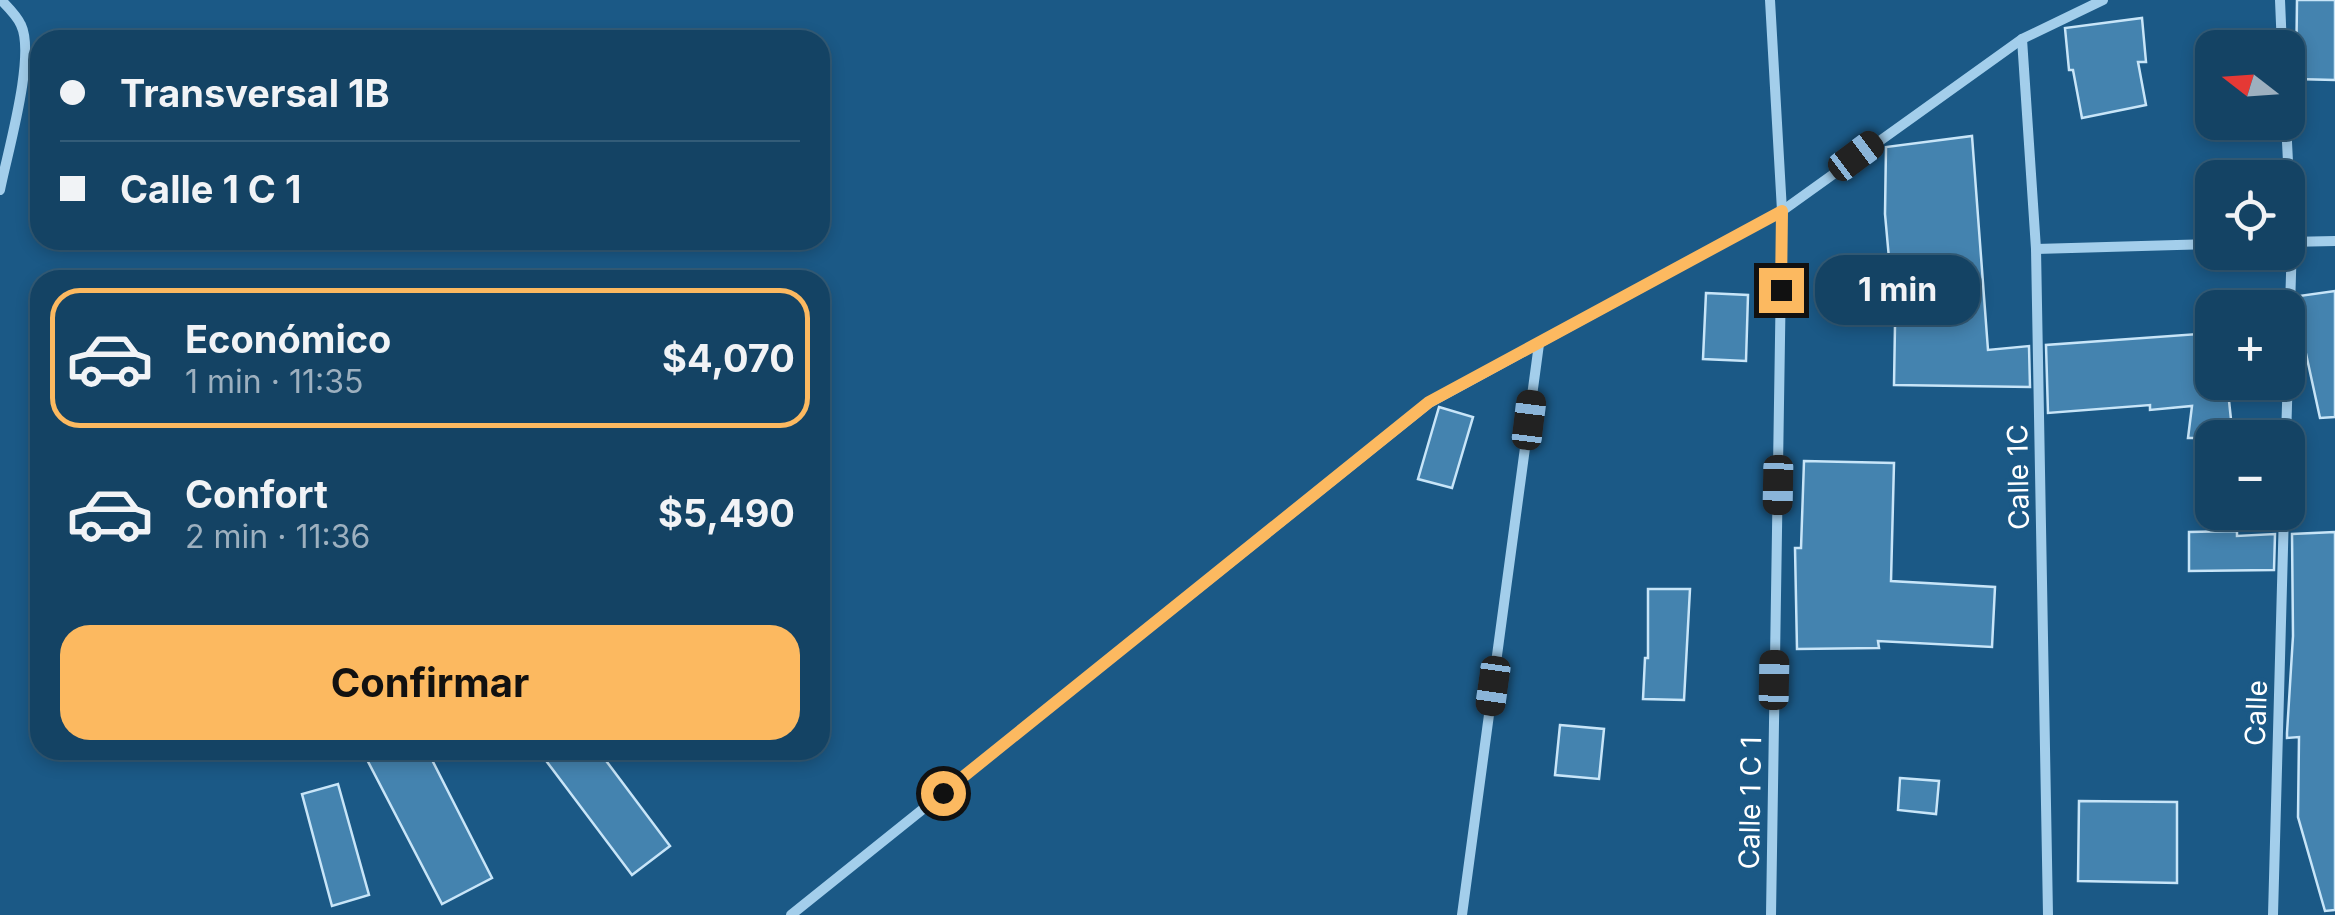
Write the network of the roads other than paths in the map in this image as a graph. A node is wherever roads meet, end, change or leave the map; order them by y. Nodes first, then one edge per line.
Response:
1 (1, 0) edge
2 (1770, 0) edge
3 (2103, 0) edge
4 (2280, 0) edge
5 (2281, 30) edge
6 (2022, 39) junction
7 (0, 190) edge
8 (1782, 211) junction
9 (2335, 241) edge
10 (2305, 242) edge
11 (2195, 244) edge
12 (2036, 249) junction
13 (2289, 270) edge
14 (1539, 344) junction
15 (2286, 420) edge
16 (2284, 530) edge
17 (791, 915) edge
18 (1462, 915) edge
19 (1771, 915) edge
20 (2048, 915) edge
21 (2273, 915) edge

1 - 7 street
2 - 8 street, Calle 1 C 1
3 - 6 street
4 - 5 street
6 - 8 street
6 - 12 street, Calle 1C
8 - 14 street
8 - 19 street, Calle 1 C 1
9 - 10 street
11 - 12 street
12 - 20 street, Calle 1C
13 - 15 street
14 - 17 street
14 - 18 street
16 - 21 street, Calle

